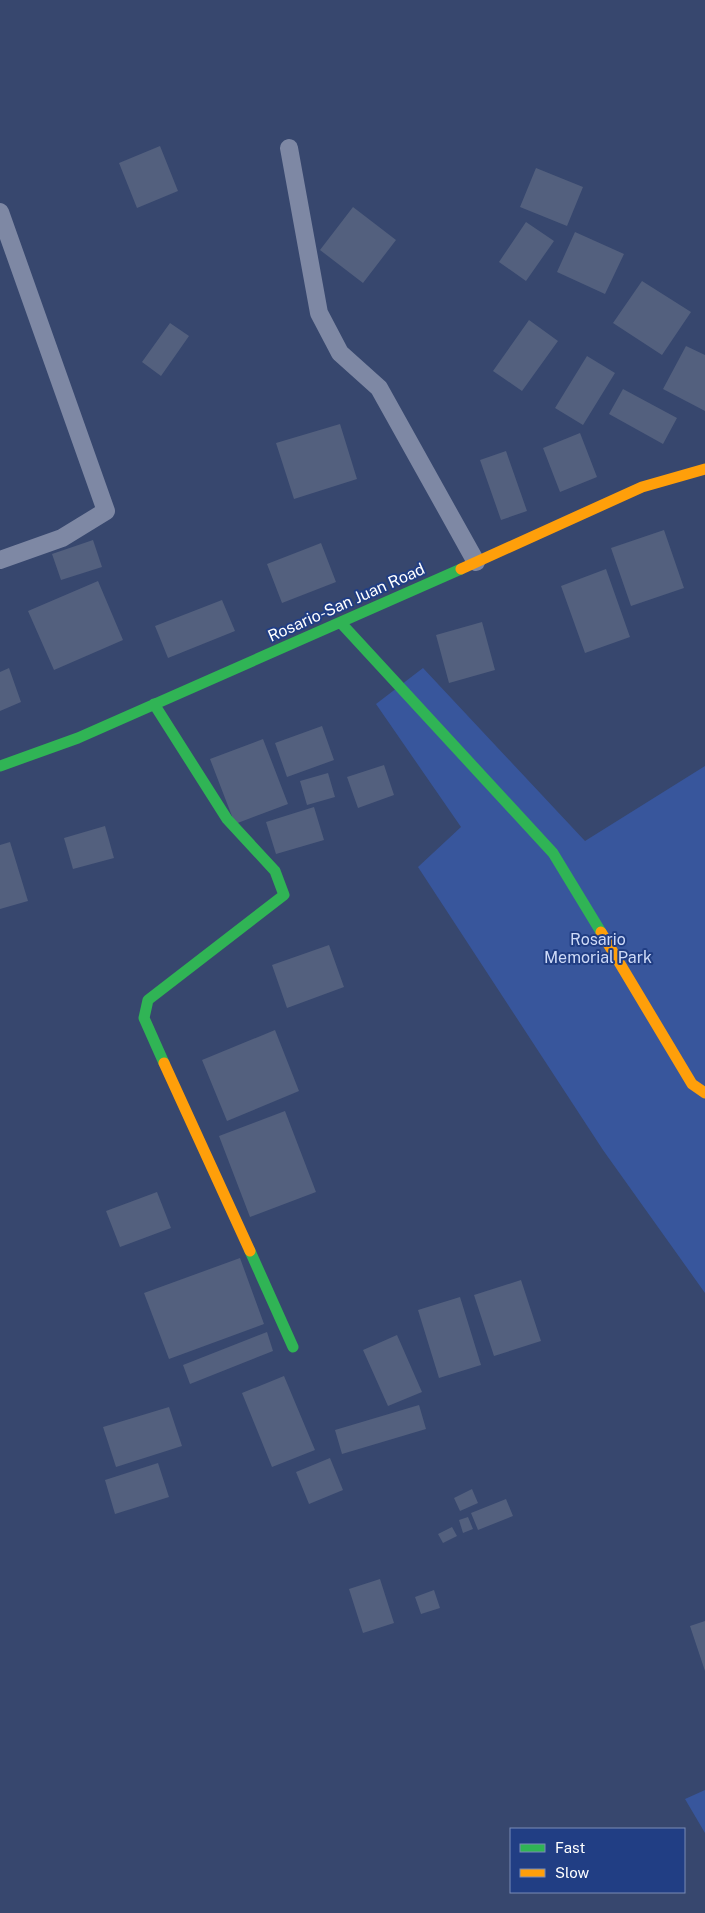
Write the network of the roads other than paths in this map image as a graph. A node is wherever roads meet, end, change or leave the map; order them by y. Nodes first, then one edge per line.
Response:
1 (289, 148) dead end
2 (0, 212) edge
3 (705, 469) edge
4 (0, 560) edge
5 (476, 562) junction
6 (341, 623) junction
7 (154, 704) junction
8 (0, 766) edge
9 (705, 1092) edge
10 (293, 1347) dead end

1 - 5 lane
2 - 4 lane
3 - 5 street, Rosario-San Juan Road
5 - 6 street, Rosario-San Juan Road
6 - 7 street, Rosario-San Juan Road
6 - 9 street
7 - 8 street, Rosario-San Juan Road
7 - 10 street

